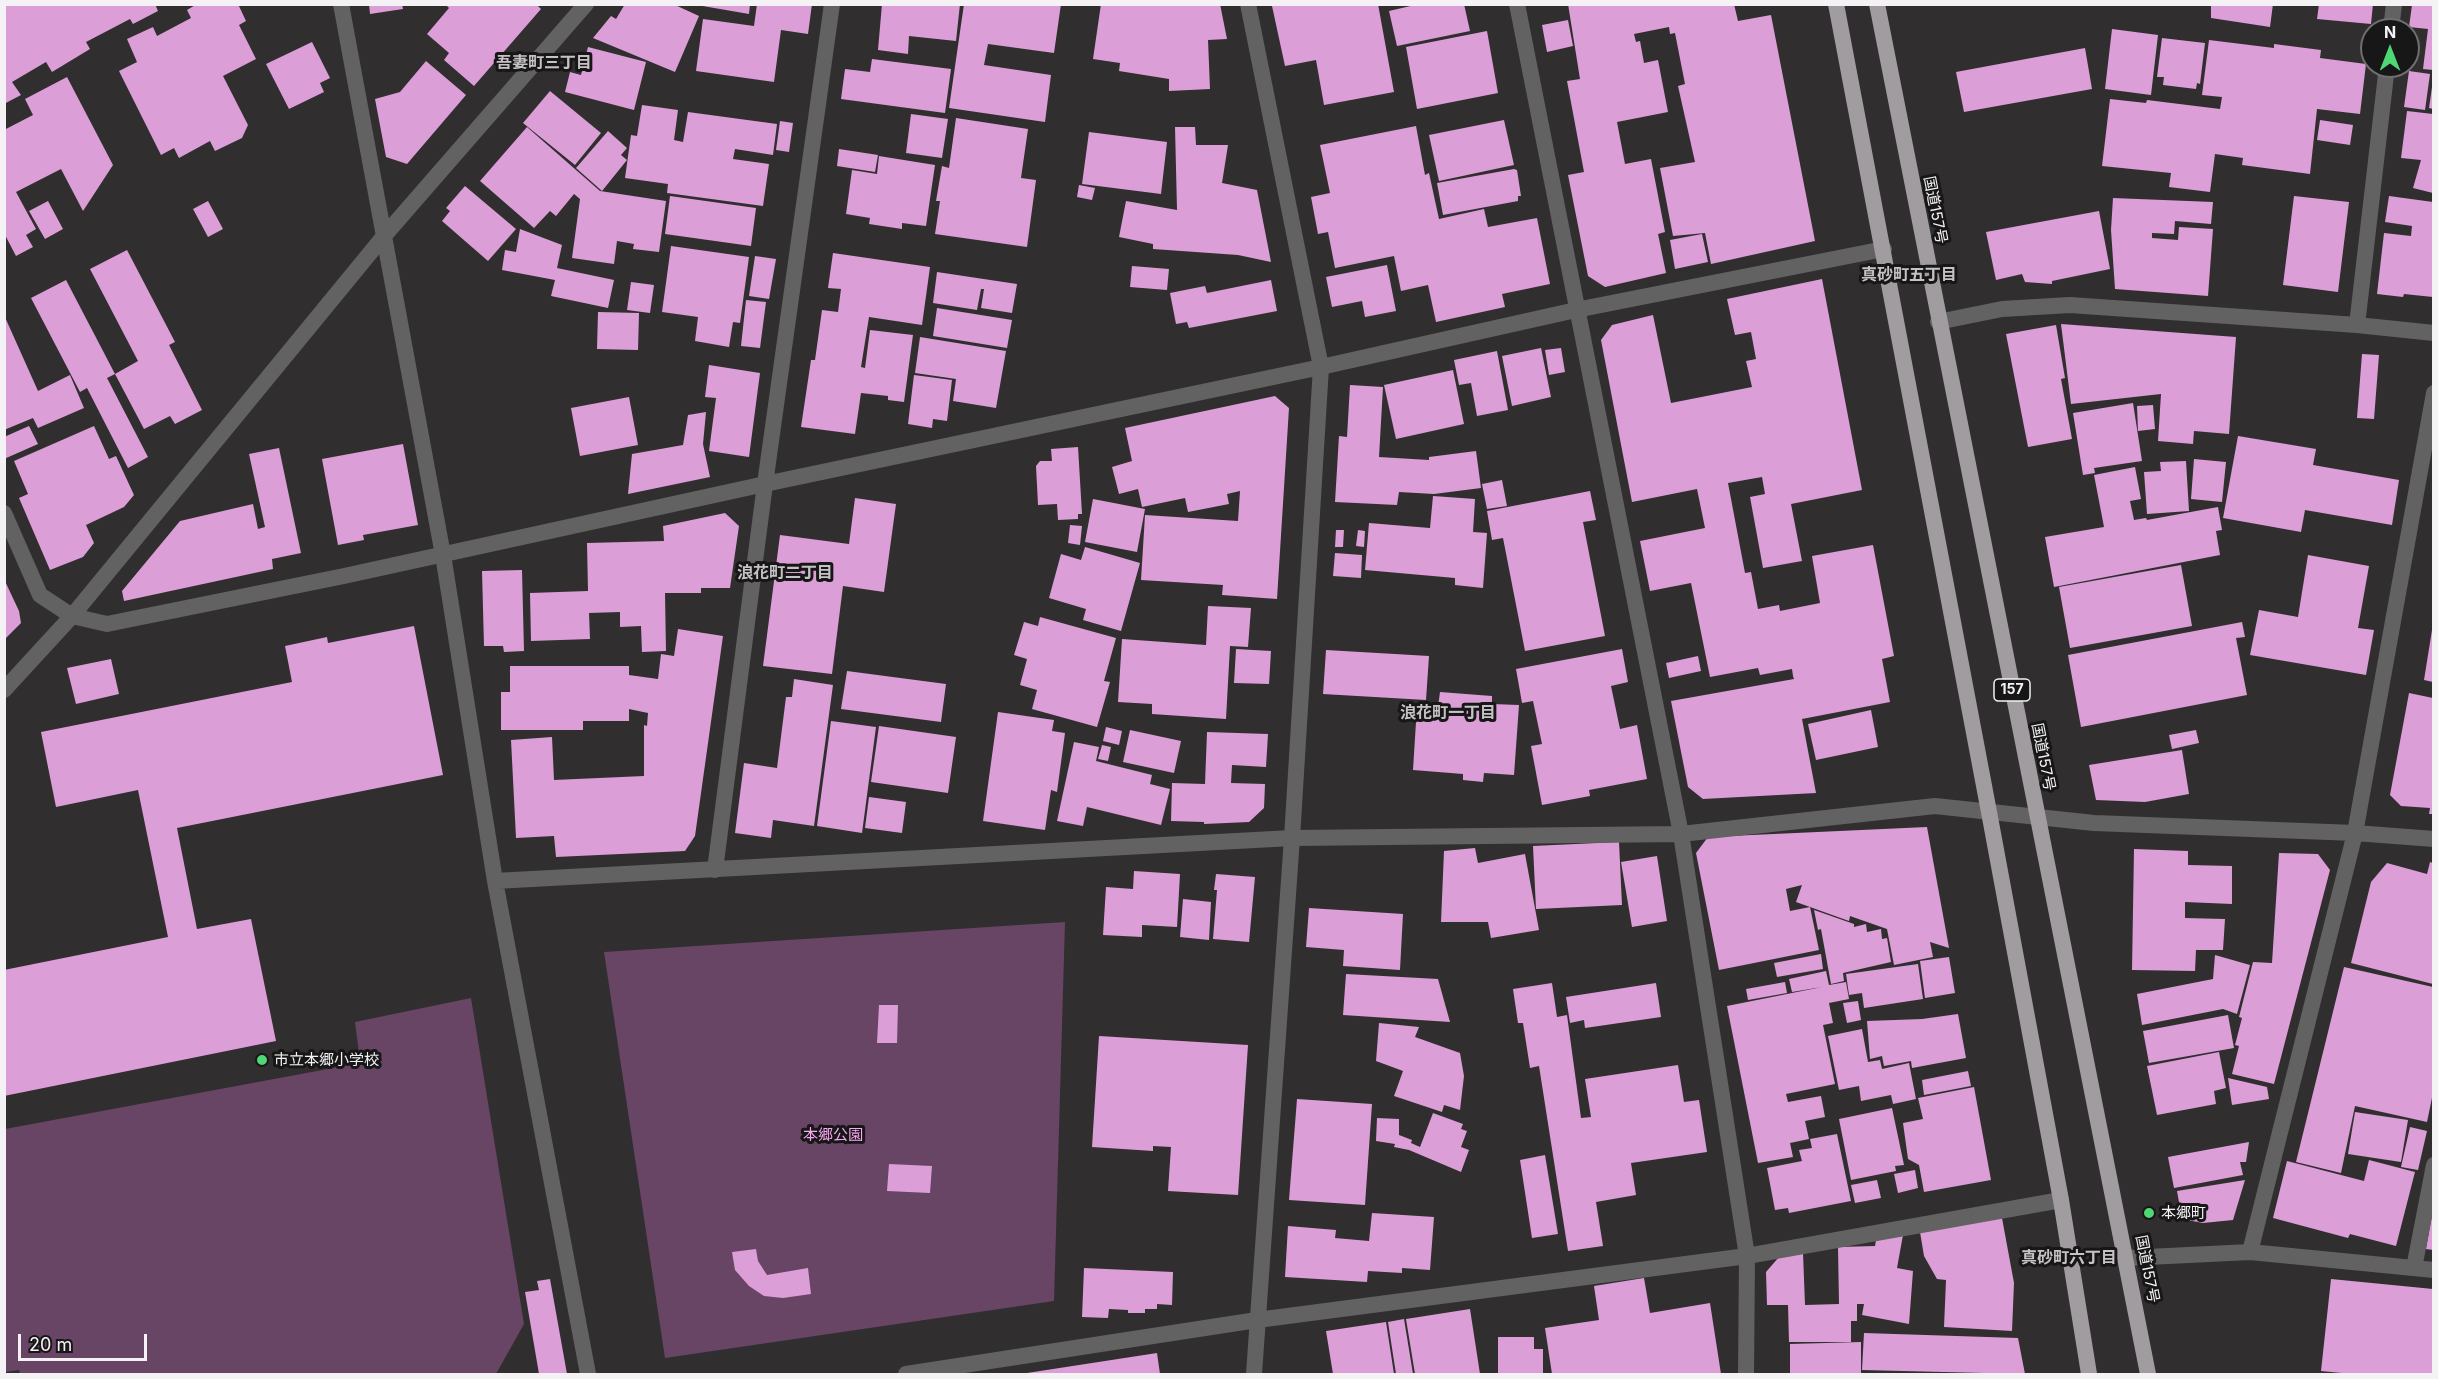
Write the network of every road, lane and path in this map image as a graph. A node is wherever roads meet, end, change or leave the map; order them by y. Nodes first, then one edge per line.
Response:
1 (341, 4) edge
2 (586, 4) edge
3 (832, 4) edge
4 (1248, 4) edge
5 (1517, 4) edge
6 (1836, 4) edge
7 (1877, 4) edge
8 (2386, 78) edge
9 (384, 236) junction
10 (1884, 249) junction
11 (1576, 310) junction
12 (1938, 322) junction
13 (2357, 325) junction
14 (2433, 333) edge
15 (1321, 367) junction
16 (2433, 393) edge
17 (765, 484) junction
18 (4, 513) edge
19 (443, 555) junction
20 (72, 616) junction
21 (4, 690) edge
22 (1989, 812) junction
23 (2037, 817) junction
24 (2355, 833) junction
25 (1681, 834) junction
26 (1292, 838) junction
27 (2433, 839) edge
28 (715, 870) junction
29 (495, 881) junction
30 (2433, 1165) edge
31 (2061, 1200) junction
32 (2250, 1252) junction
33 (1747, 1256) junction
34 (2127, 1258) junction
35 (2414, 1268) junction
36 (2433, 1270) edge
37 (1257, 1320) junction
38 (588, 1374) edge
39 (906, 1374) edge
40 (1254, 1374) edge
41 (1746, 1374) edge
42 (2089, 1374) edge
43 (2148, 1374) edge

1 - 9 street
2 - 9 street
3 - 17 street
4 - 15 street
5 - 11 street
6 - 10 highway
7 - 12 highway, 国道157号 / 157
8 - 13 street
9 - 19 street
9 - 20 street
10 - 11 street
10 - 22 highway
11 - 15 street
11 - 25 street
12 - 13 street
12 - 23 highway, 国道157号 / 157
13 - 14 street
15 - 17 street
15 - 26 street
16 - 24 street
17 - 19 street
17 - 28 street
18 - 20 street
19 - 20 street
19 - 29 street
20 - 21 street
22 - 23 street
22 - 25 street
22 - 31 highway
23 - 24 street
23 - 34 highway, 国道157号 / 157
24 - 27 street
24 - 32 street
25 - 26 street
25 - 33 street
26 - 28 street
26 - 37 street
28 - 29 street
29 - 38 street
30 - 35 street
31 - 33 street
31 - 42 highway
32 - 34 street
32 - 35 street
33 - 37 street
33 - 41 street
34 - 43 highway, 国道157号 / 157
35 - 36 street
37 - 39 street
37 - 40 street

